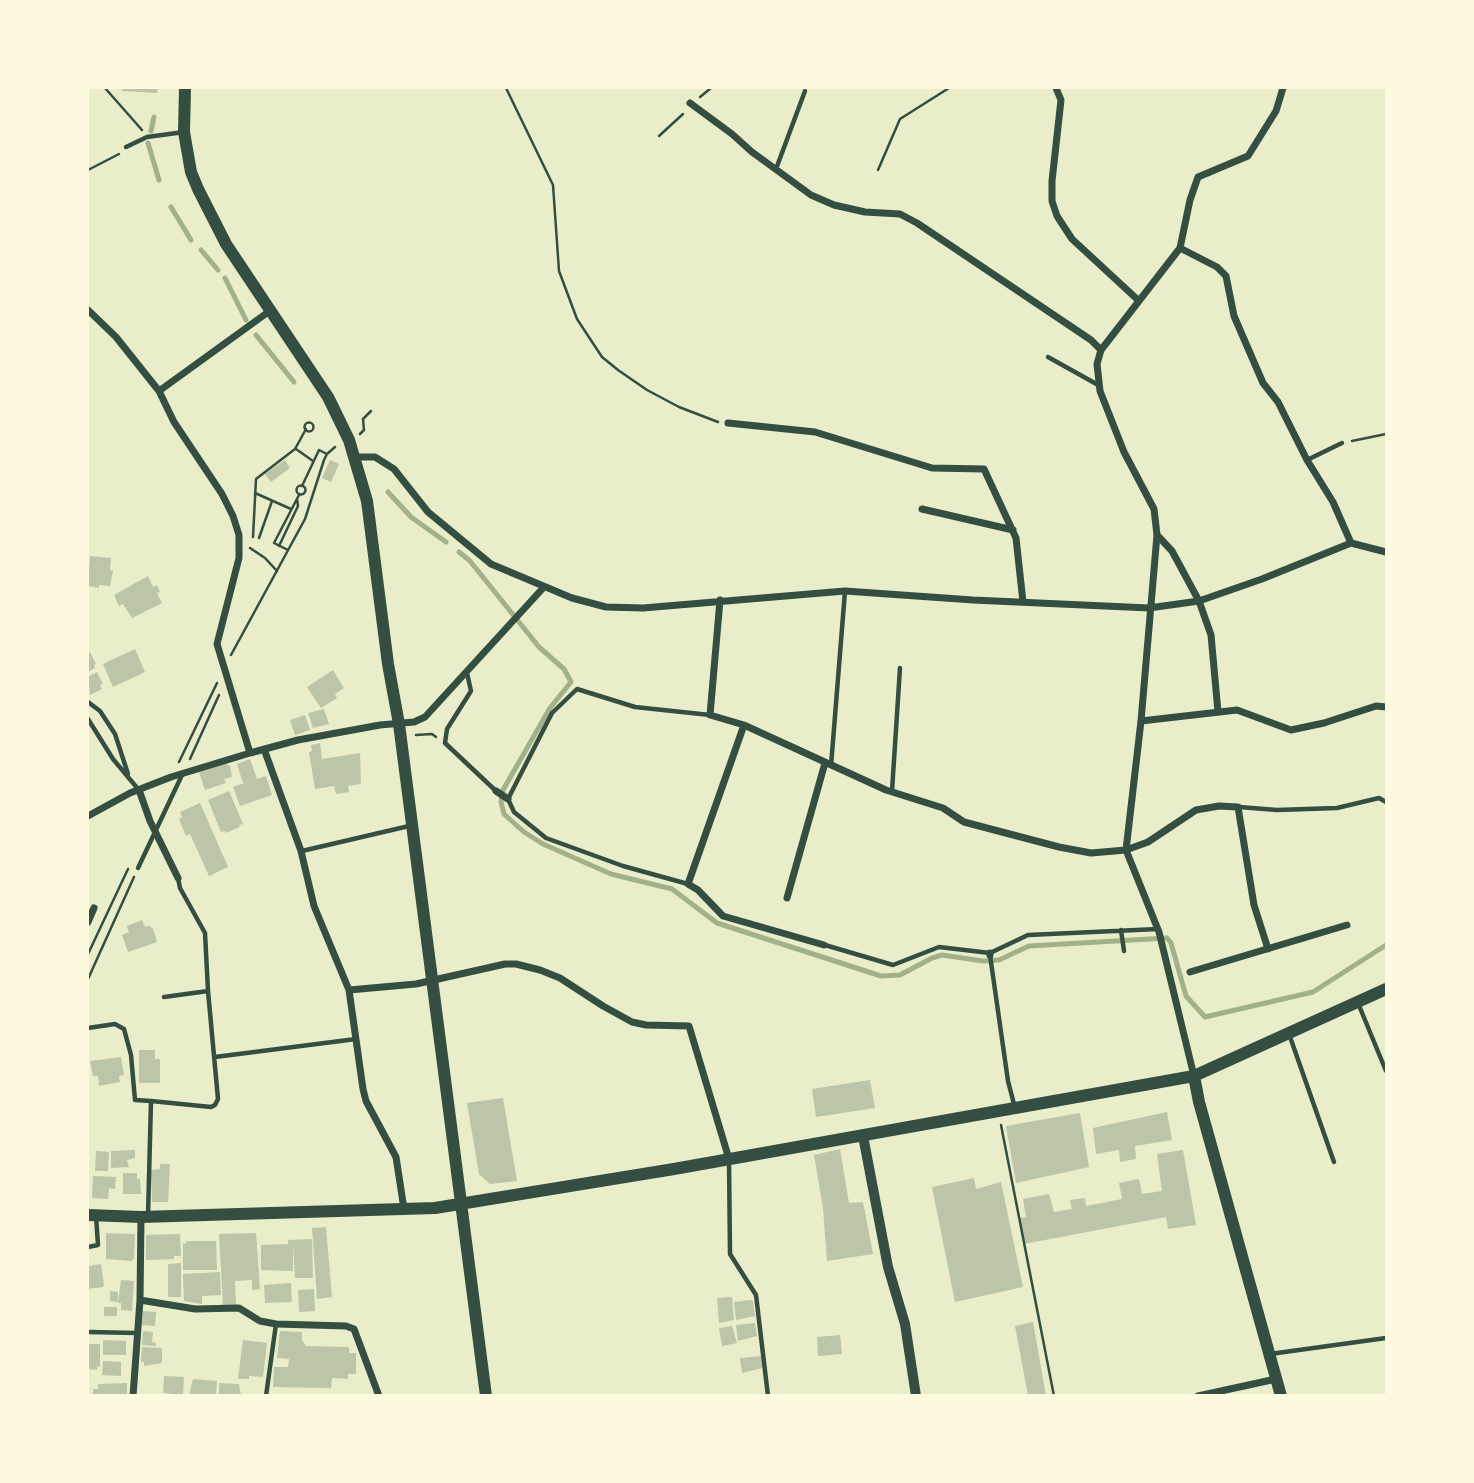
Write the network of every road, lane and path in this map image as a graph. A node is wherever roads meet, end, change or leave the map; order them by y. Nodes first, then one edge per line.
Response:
1 (105, 88) edge
2 (185, 88) edge
3 (506, 88) edge
4 (711, 88) edge
5 (949, 88) edge
6 (1056, 88) edge
7 (1283, 88) edge
8 (805, 91) dead end
9 (691, 104) junction
10 (184, 132) junction
11 (659, 136) dead end
12 (147, 137) junction
13 (126, 147) joint
14 (88, 170) edge
15 (776, 170) junction
16 (877, 170) dead end
17 (1180, 248) junction
18 (1138, 300) junction
19 (271, 309) junction
20 (88, 310) edge
21 (1101, 350) junction
22 (1048, 357) dead end
23 (1100, 386) junction
24 (159, 391) junction
25 (371, 411) dead end
26 (728, 423) joint
27 (306, 429) dead end
28 (362, 433) dead end
29 (1387, 434) edge
30 (1342, 443) joint
31 (338, 446) dead end
32 (295, 449) junction
33 (327, 454) junction
34 (355, 457) junction
35 (1307, 460) junction
36 (313, 461) junction
37 (302, 486) junction
38 (254, 493) junction
39 (299, 495) junction
40 (296, 499) junction
41 (272, 501) junction
42 (291, 509) junction
43 (922, 509) dead end
44 (1013, 530) junction
45 (1157, 535) junction
46 (253, 537) dead end
47 (259, 538) dead end
48 (1351, 543) junction
49 (246, 546) dead end
50 (279, 546) junction
51 (288, 550) junction
52 (1387, 552) edge
53 (277, 571) junction
54 (544, 587) junction
55 (845, 592) junction
56 (720, 600) junction
57 (1199, 601) junction
58 (1023, 602) junction
59 (1149, 608) junction
60 (230, 658) dead end
61 (900, 668) dead end
62 (467, 673) junction
63 (88, 702) edge
64 (1387, 707) edge
65 (1218, 712) junction
66 (710, 715) junction
67 (88, 719) edge
68 (1141, 721) junction
69 (399, 724) junction
70 (744, 725) junction
71 (416, 735) dead end
72 (445, 743) junction
73 (264, 749) junction
74 (250, 753) junction
75 (189, 762) dead end
76 (828, 765) junction
77 (179, 771) junction
78 (128, 775) junction
79 (139, 790) junction
80 (496, 791) joint
81 (892, 792) junction
82 (508, 799) junction
83 (1387, 802) edge
84 (1238, 807) junction
85 (88, 816) edge
86 (411, 826) junction
87 (155, 830) junction
88 (1126, 850) junction
89 (301, 851) junction
90 (138, 868) joint
91 (127, 869) dead end
92 (178, 878) joint
93 (688, 884) junction
94 (787, 898) dead end
95 (94, 908) dead end
96 (88, 922) edge
97 (1347, 925) dead end
98 (1159, 930) junction
99 (1121, 931) junction
100 (824, 945) joint
101 (1268, 949) junction
102 (1124, 951) dead end
103 (88, 954) edge
104 (990, 954) junction
105 (1191, 972) dead end
106 (88, 979) edge
107 (433, 980) junction
108 (1387, 989) edge
109 (208, 990) junction
110 (349, 990) junction
111 (164, 997) dead end
112 (1357, 1002) junction
113 (88, 1028) edge
114 (1289, 1033) junction
115 (357, 1038) junction
116 (215, 1057) junction
117 (1387, 1071) edge
118 (1194, 1076) junction
119 (151, 1101) junction
120 (1016, 1109) junction
121 (998, 1111) junction
122 (863, 1136) junction
123 (729, 1159) junction
124 (1334, 1162) dead end
125 (462, 1204) junction
126 (404, 1210) junction
127 (92, 1215) edge
128 (145, 1217) junction
129 (88, 1247) edge
130 (140, 1300) junction
131 (276, 1324) junction
132 (88, 1332) edge
133 (138, 1334) junction
134 (1387, 1338) edge
135 (1269, 1354) junction
136 (1276, 1379) junction
137 (133, 1395) edge
138 (266, 1395) edge
139 (379, 1395) edge
140 (486, 1395) edge
141 (768, 1395) edge
142 (916, 1395) edge
143 (1054, 1395) edge
144 (1198, 1395) edge
145 (1280, 1395) edge

1 - 12 path
2 - 10 main road
3 - 26 path
4 - 9 path
5 - 16 path
6 - 18 street
7 - 17 street
8 - 15 lane
9 - 11 path
9 - 15 street
10 - 12 lane
10 - 19 main road
12 - 13 lane
13 - 14 path
15 - 21 street
17 - 18 street
17 - 35 street
18 - 21 street
19 - 24 street
19 - 34 main road
20 - 24 street
21 - 23 street
22 - 23 lane
23 - 45 street
24 - 74 street
25 - 28 path
26 - 44 street
27 - 32 path
29 - 30 path
30 - 35 lane
31 - 33 path
32 - 36 path
32 - 38 path
33 - 36 path
33 - 51 path
34 - 54 street
34 - 69 main road
35 - 48 street
36 - 37 path
37 - 39 path
37 - 39 path
38 - 41 path
38 - 46 path
39 - 40 path
40 - 42 path
40 - 50 path
41 - 42 path
41 - 47 path
42 - 50 path
43 - 44 street
44 - 58 street
45 - 57 street
45 - 59 street
48 - 52 street
48 - 57 street
49 - 53 path
50 - 51 path
51 - 53 path
53 - 60 path
54 - 56 street
54 - 62 street
55 - 56 street
55 - 58 street
55 - 76 lane
56 - 66 street
57 - 59 street
57 - 65 street
58 - 59 street
59 - 68 street
61 - 81 lane
62 - 69 street
62 - 72 lane
63 - 78 lane
64 - 65 street
65 - 68 street
66 - 70 street
66 - 82 lane
67 - 78 lane
68 - 88 street
69 - 73 street
69 - 86 main road
70 - 76 street
70 - 93 street
71 - 72 path
72 - 80 lane
73 - 74 street
73 - 89 street
74 - 77 street
75 - 77 path
76 - 81 street
76 - 94 street
77 - 79 street
77 - 87 lane
78 - 79 lane
79 - 85 street
79 - 87 street
80 - 82 street
81 - 88 street
82 - 93 lane
83 - 84 lane
84 - 88 street
84 - 101 street
86 - 89 lane
86 - 107 main road
87 - 90 lane
87 - 92 street
88 - 98 street
89 - 110 street
90 - 106 path
91 - 103 path
92 - 109 lane
93 - 100 street
95 - 96 street
97 - 101 street
98 - 99 lane
98 - 118 street
99 - 102 lane
99 - 104 lane
100 - 104 lane
101 - 105 street
104 - 120 lane
107 - 110 street
107 - 123 street
107 - 125 main road
108 - 112 main road
109 - 111 lane
109 - 116 lane
110 - 115 street
112 - 114 main road
112 - 117 lane
113 - 119 lane
114 - 118 main road
114 - 124 lane
115 - 116 lane
115 - 126 street
116 - 119 lane
118 - 120 main road
118 - 135 main road
119 - 128 lane
120 - 121 main road
121 - 122 main road
121 - 143 path
122 - 123 main road
122 - 142 street
123 - 125 main road
123 - 141 lane
125 - 126 main road
125 - 140 main road
126 - 128 main road
127 - 128 main road
127 - 129 lane
128 - 130 street
130 - 131 street
130 - 133 street
131 - 138 lane
131 - 139 street
132 - 133 lane
133 - 137 street
134 - 135 lane
135 - 136 main road
136 - 144 street
136 - 145 main road

